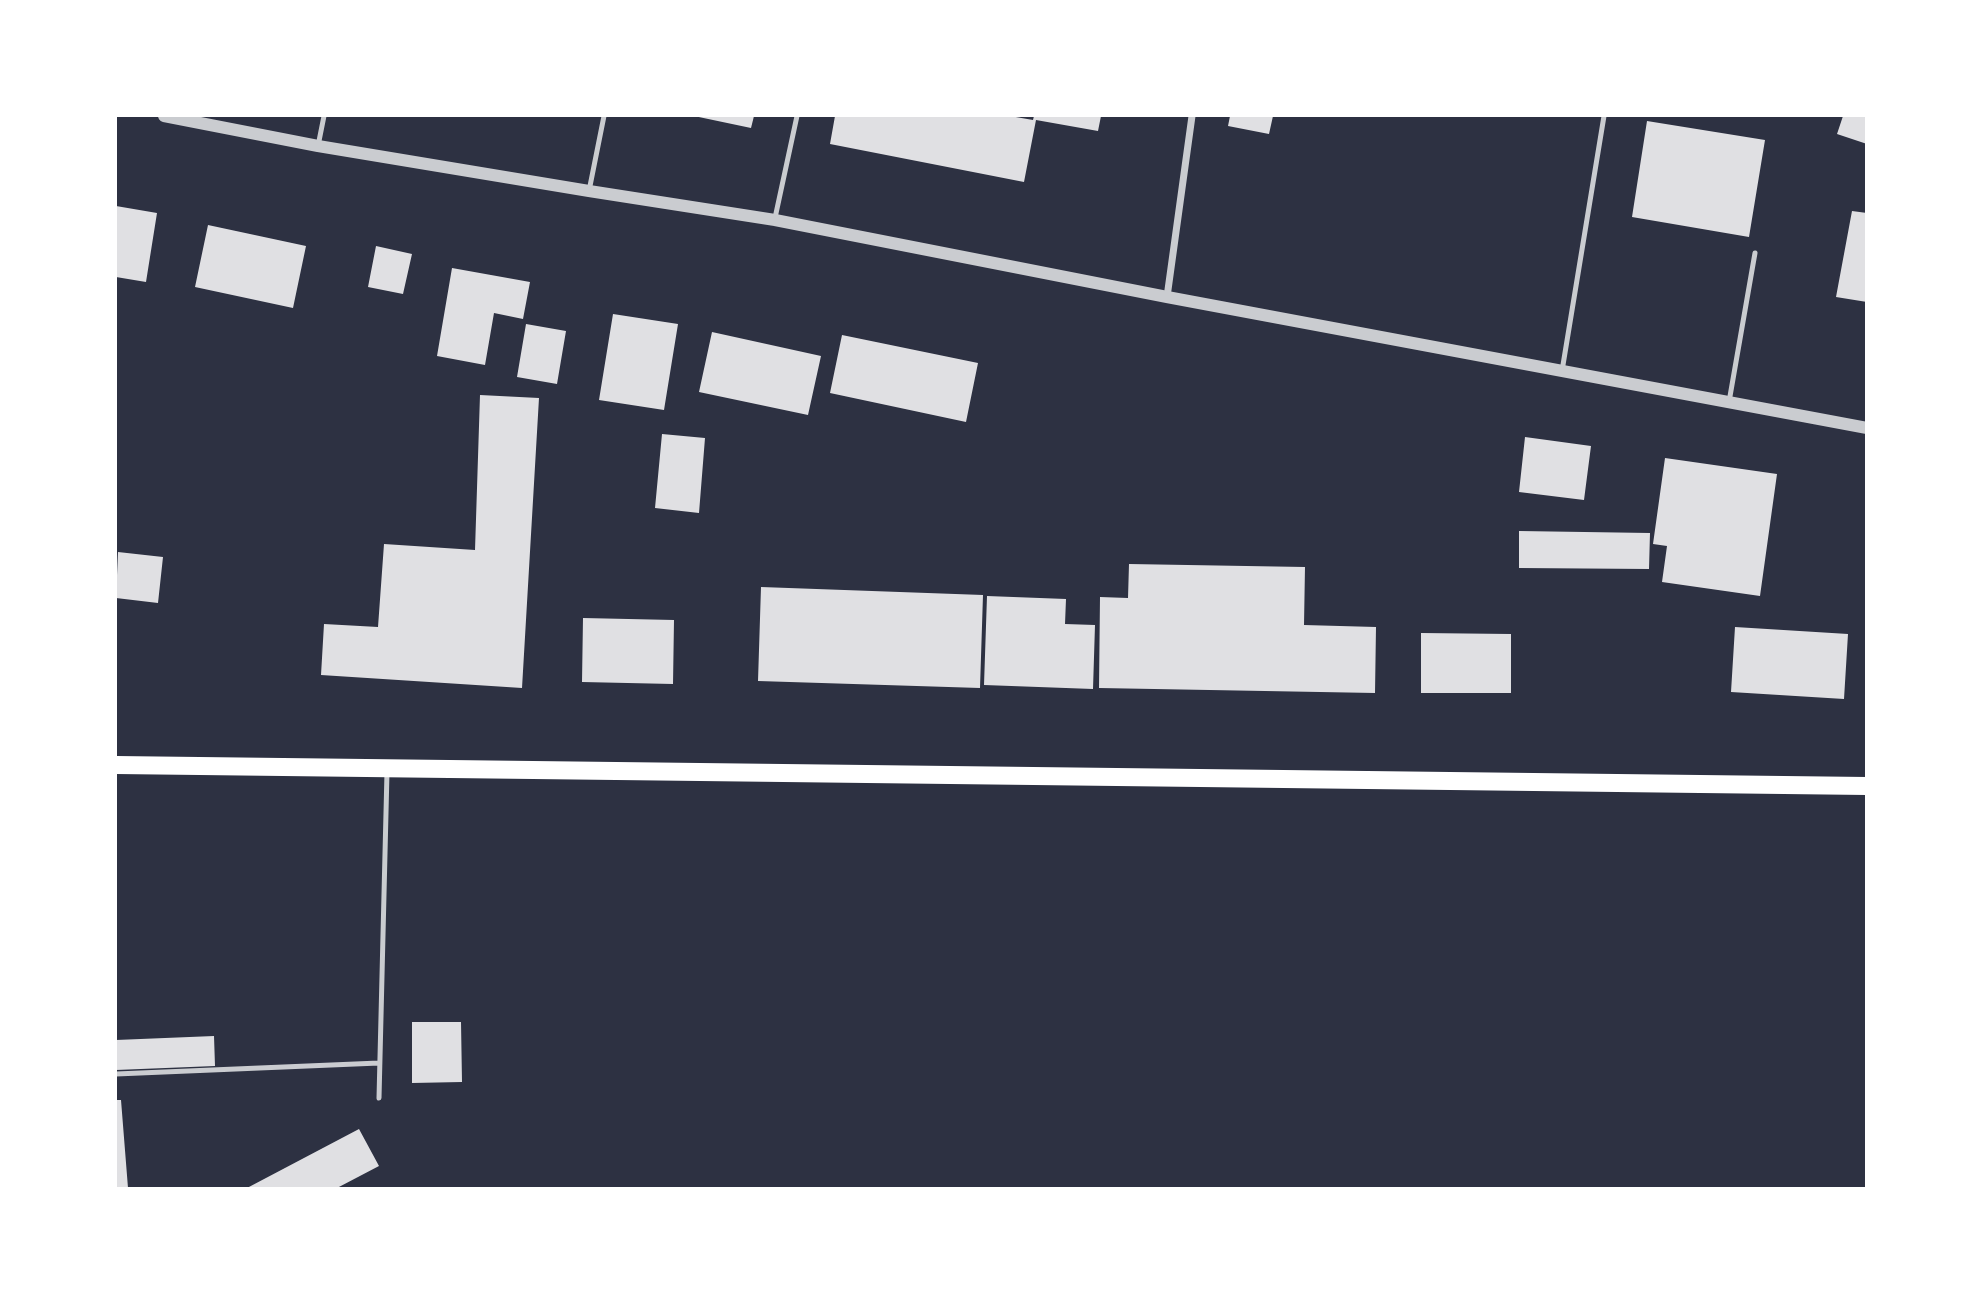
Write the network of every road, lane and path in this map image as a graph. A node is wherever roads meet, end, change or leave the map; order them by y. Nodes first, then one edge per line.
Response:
1 (164, 116) edge
2 (324, 116) edge
3 (604, 116) edge
4 (797, 116) edge
5 (1192, 116) edge
6 (1604, 116) edge
7 (318, 146) junction
8 (589, 191) junction
9 (775, 220) junction
10 (1755, 253) dead end
11 (1167, 297) junction
12 (1562, 371) junction
13 (1729, 402) junction
14 (1867, 428) edge
15 (116, 765) edge
16 (387, 768) junction
17 (1867, 786) edge
18 (379, 1063) junction
19 (116, 1074) edge
20 (379, 1098) dead end

1 - 7 street
2 - 7 lane
3 - 8 lane
4 - 9 lane
5 - 11 street
6 - 12 lane
7 - 8 street
8 - 9 street
9 - 11 street
10 - 13 lane
11 - 12 street
12 - 13 street
13 - 14 street
15 - 16 main road
16 - 17 main road
16 - 18 lane
18 - 19 lane
18 - 20 lane

